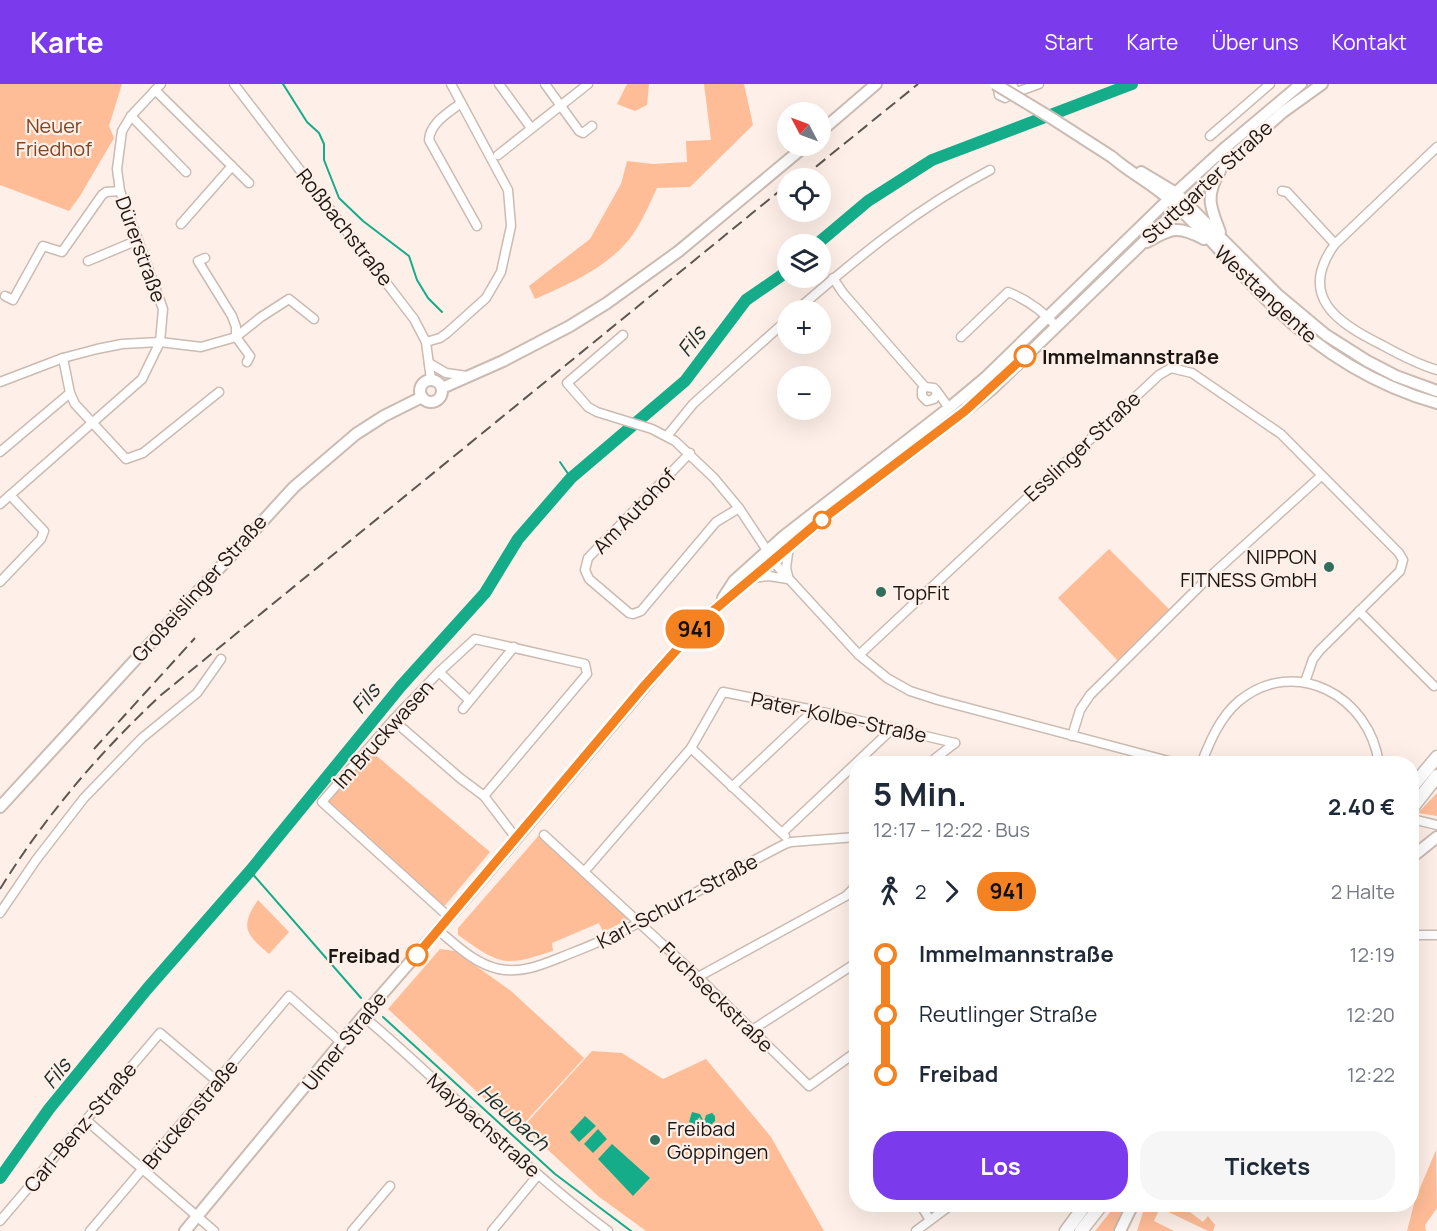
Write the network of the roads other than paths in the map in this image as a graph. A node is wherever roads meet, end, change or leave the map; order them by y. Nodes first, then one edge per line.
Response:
1 (234, 84) edge
2 (451, 84) edge
3 (499, 84) edge
4 (545, 84) edge
5 (588, 84) edge
6 (876, 84) edge
7 (995, 84) edge
8 (1000, 84) edge
9 (1039, 84) edge
10 (1270, 84) edge
11 (1301, 84) edge
12 (1322, 84) edge
13 (158, 87) edge
14 (1013, 88) edge
15 (461, 103) junction
16 (560, 104) junction
17 (131, 116) junction
18 (831, 123) edge
19 (592, 126) dead end
20 (531, 128) junction
21 (1210, 136) dead end
22 (1437, 147) edge
23 (498, 154) dead end
24 (793, 156) edge
25 (1226, 162) junction
26 (232, 166) junction
27 (990, 170) dead end
28 (186, 172) dead end
29 (249, 183) dead end
30 (120, 191) junction
31 (1282, 191) dead end
32 (1177, 200) junction
33 (181, 224) dead end
34 (477, 226) dead end
35 (1222, 238) junction
36 (138, 240) junction
37 (1211, 242) junction
38 (1335, 244) junction
39 (1134, 250) junction
40 (205, 258) dead end
41 (88, 261) dead end
42 (833, 278) junction
43 (1094, 281) junction
44 (5, 296) dead end
45 (808, 300) edge
46 (314, 319) dead end
47 (1052, 322) junction
48 (777, 329) edge
49 (623, 335) dead end
50 (236, 337) junction
51 (961, 337) dead end
52 (160, 342) junction
53 (426, 342) junction
54 (63, 358) junction
55 (247, 362) dead end
56 (429, 363) junction
57 (1437, 370) edge
58 (471, 376) junction
59 (431, 381) junction
60 (0, 382) edge
61 (925, 387) junction
62 (442, 388) junction
63 (936, 390) junction
64 (1437, 391) edge
65 (219, 392) dead end
66 (70, 393) junction
67 (422, 397) junction
68 (1437, 403) edge
69 (949, 408) junction
70 (91, 423) junction
71 (667, 435) junction
72 (0, 452) edge
73 (690, 453) junction
74 (1321, 476) junction
75 (10, 495) junction
76 (0, 504) edge
77 (739, 508) junction
78 (789, 546) junction
79 (769, 555) junction
80 (752, 578) junction
81 (789, 579) junction
82 (0, 582) edge
83 (716, 608) junction
84 (1359, 611) junction
85 (514, 648) junction
86 (859, 655) junction
87 (221, 659) dead end
88 (439, 672) junction
89 (1305, 682) junction
90 (1434, 686) dead end
91 (470, 700) junction
92 (463, 709) dead end
93 (814, 711) junction
94 (393, 720) junction
95 (892, 729) junction
96 (1072, 736) junction
97 (691, 748) junction
98 (863, 756) edge
99 (938, 756) edge
100 (1149, 756) edge
101 (1204, 756) edge
102 (1378, 756) edge
103 (1437, 757) edge
104 (849, 770) edge
105 (1437, 776) edge
106 (1419, 779) edge
107 (732, 786) junction
108 (484, 796) junction
109 (1419, 799) edge
110 (0, 807) edge
111 (1419, 821) edge
112 (1437, 825) edge
113 (782, 833) junction
114 (544, 835) dead end
115 (849, 836) edge
116 (1437, 837) edge
117 (516, 838) junction
118 (791, 842) junction
119 (1419, 851) edge
120 (584, 872) junction
121 (849, 893) edge
122 (0, 913) edge
123 (449, 917) junction
124 (641, 924) junction
125 (438, 930) junction
126 (1419, 934) edge
127 (1437, 935) edge
128 (849, 968) edge
129 (698, 977) junction
130 (363, 1016) junction
131 (752, 1030) junction
132 (342, 1043) junction
133 (849, 1057) edge
134 (218, 1082) junction
135 (86, 1120) junction
136 (143, 1169) junction
137 (538, 1175) junction
138 (390, 1186) dead end
139 (925, 1212) edge
140 (941, 1212) edge
141 (1080, 1212) edge
142 (1096, 1212) edge
143 (1129, 1212) edge
144 (198, 1217) junction
145 (930, 1220) junction
146 (0, 1221) edge
147 (90, 1231) edge
148 (185, 1231) edge
149 (214, 1231) edge
150 (352, 1231) edge
151 (492, 1231) edge
152 (608, 1231) edge
153 (916, 1231) edge
154 (1066, 1231) edge
155 (1081, 1231) edge
156 (1120, 1231) edge

1 - 53 street, Roßbachstraße
2 - 15 street
3 - 20 street
4 - 16 street
5 - 16 street
6 - 18 main road
7 - 32 main road, Westtangente, bridge
8 - 14 street
9 - 14 street
10 - 21 street
11 - 32 main road, Stuttgarter Straße
12 - 25 main road, Stuttgarter Straße
13 - 17 street, Dürerstraße
13 - 26 street
15 - 34 street
15 - 53 street
16 - 19 street
16 - 20 street
17 - 28 street
17 - 30 street, Dürerstraße
20 - 23 street
22 - 38 street
24 - 58 main road
25 - 32 main road, Stuttgarter Straße
25 - 35 main road
26 - 29 street
26 - 33 street
27 - 42 street
30 - 36 street, Dürerstraße
30 - 44 street
31 - 38 street
32 - 35 main road, Westtangente
32 - 37 main road, Westtangente
32 - 39 main road, Stuttgarter Straße
32 - 43 main road, Stuttgarter Straße
35 - 64 main road, Westtangente
36 - 41 street
36 - 52 street, Dürerstraße
37 - 39 main road
37 - 68 main road, Westtangente
38 - 57 street
39 - 43 main road, Stuttgarter Straße
40 - 50 street
42 - 45 street
42 - 61 street
43 - 47 main road, Ulmer Straße
46 - 50 street
47 - 51 street
47 - 69 main road, Ulmer Straße
47 - 78 main road, Ulmer Straße
48 - 71 street, Am Autohof
49 - 71 street
50 - 52 street
50 - 55 street
52 - 54 street
52 - 70 street, Dürerstraße
53 - 56 street, Roßbachstraße
54 - 60 street
54 - 66 street
56 - 58 street
56 - 59 street, Roßbachstraße
58 - 62 main road
59 - 62 main road
59 - 67 main road
61 - 63 street
61 - 63 street
62 - 67 main road
63 - 69 street
65 - 70 street
66 - 70 street
66 - 72 street
67 - 110 main road, Großeislinger Straße
69 - 79 main road, Ulmer Straße
70 - 75 street, Dürerstraße
71 - 73 street, Am Autohof
73 - 77 street, Am Autohof
73 - 77 street, Am Autohof
74 - 84 street
74 - 86 street, Esslinger Straße
74 - 96 street
75 - 76 street, Dürerstraße
75 - 82 street
77 - 79 street, Am Autohof
78 - 79 main road, Ulmer Straße
78 - 81 street
79 - 80 main road, Ulmer Straße
79 - 81 street, Am Autohof
79 - 83 main road, Ulmer Straße
80 - 81 street
80 - 83 main road, Ulmer Straße
81 - 86 street, Am Autohof
83 - 117 main road, Ulmer Straße
84 - 89 street
84 - 90 street
85 - 88 street, Im Bruckwasen
85 - 91 street
85 - 108 street, Im Bruckwasen
86 - 96 street, Am Autohof
87 - 122 street
88 - 91 street, Im Bruckwasen
88 - 94 street, Im Bruckwasen
89 - 101 street
89 - 102 street
91 - 92 street
93 - 95 street, Pater-Kolbe-Straße
93 - 97 street, Pater-Kolbe-Straße
93 - 107 street
94 - 108 street
94 - 123 street, Im Bruckwasen
95 - 98 street
95 - 99 street, Pater-Kolbe-Straße
96 - 100 street, Am Autohof
97 - 107 street
97 - 120 street
103 - 106 highway
104 - 113 street
105 - 109 highway
107 - 113 street
108 - 117 street
111 - 112 street
113 - 118 street
114 - 120 street, Fuchseckstraße
115 - 118 street, Karl-Schurz-Straße
116 - 119 main road
117 - 123 main road, Ulmer Straße
118 - 124 street, Karl-Schurz-Straße
120 - 124 street, Fuchseckstraße
121 - 129 street
123 - 125 main road, Ulmer Straße
124 - 125 street, Karl-Schurz-Straße
124 - 129 street, Fuchseckstraße
125 - 130 main road, Ulmer Straße
126 - 127 street
128 - 131 street
129 - 131 street, Fuchseckstraße
130 - 132 main road, Ulmer Straße
130 - 137 street, Maybachstraße
131 - 133 street, Fuchseckstraße
132 - 134 street, Brückenstraße
132 - 144 main road, Ulmer Straße
134 - 135 street, Carl-Benz-Straße
134 - 136 street, Brückenstraße
135 - 136 street
135 - 146 street, Carl-Benz-Straße
136 - 144 street
136 - 147 street, Brückenstraße
137 - 151 street
137 - 152 street, Maybachstraße
138 - 150 street
139 - 145 street
140 - 145 street
141 - 154 highway
142 - 155 highway
143 - 156 main road
144 - 148 main road, Ulmer Straße
144 - 149 street
145 - 153 street

